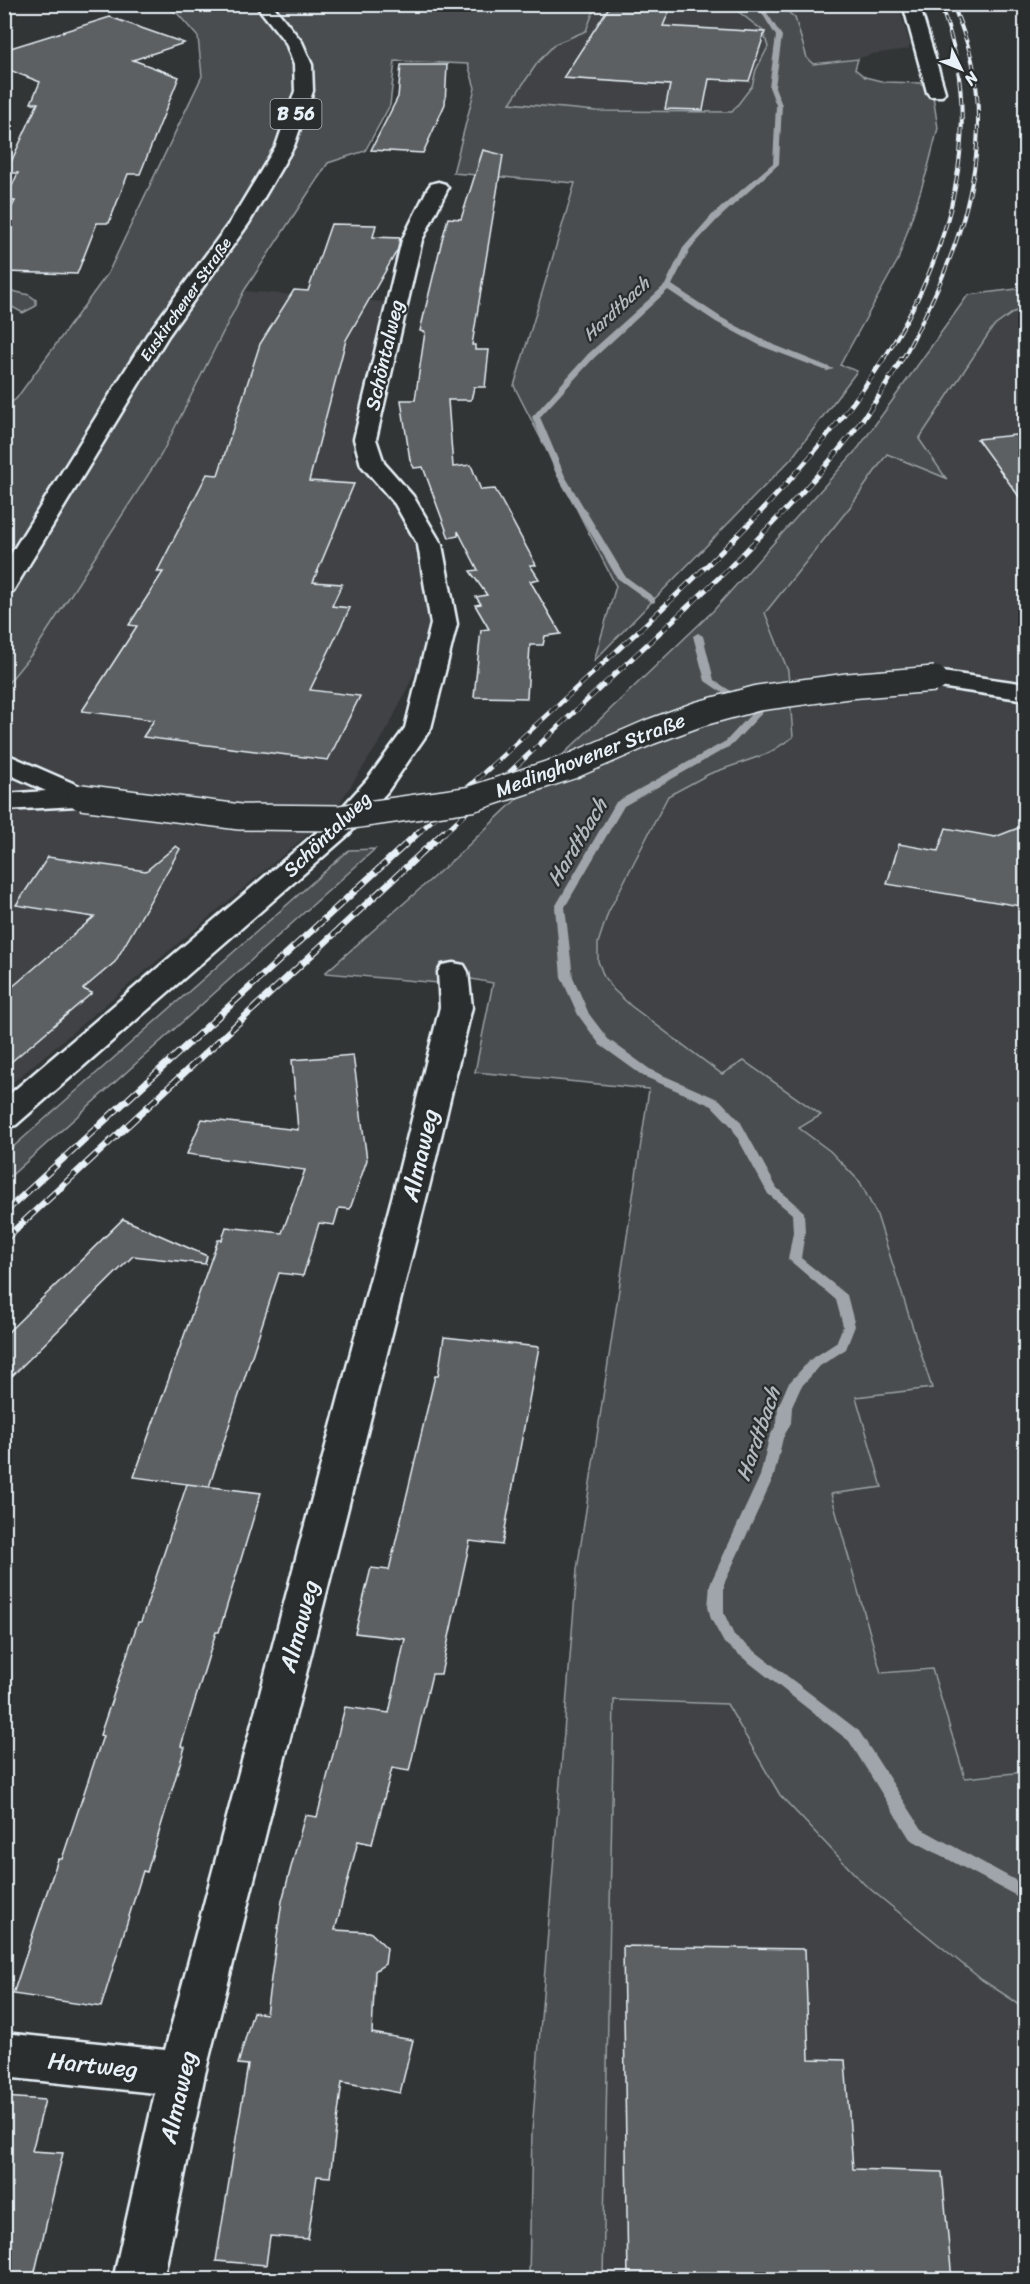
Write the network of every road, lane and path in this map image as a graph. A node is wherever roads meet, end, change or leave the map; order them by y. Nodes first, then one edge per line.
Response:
1 (263, 4) edge
2 (911, 4) edge
3 (936, 92) dead end
4 (438, 188) dead end
5 (4, 586) edge
6 (1026, 692) edge
7 (4, 761) edge
8 (4, 781) edge
9 (81, 798) junction
10 (4, 802) edge
11 (453, 972) dead end
12 (4, 1117) edge
13 (4, 2055) edge
14 (182, 2074) junction
15 (138, 2280) edge

1 - 5 street, Euskirchener Straße / B 56
2 - 3 street
4 - 12 street, Schöntalweg
6 - 9 street, Medinghovener Straße, bridge
7 - 9 street
8 - 9 street, Medinghovener Straße
9 - 10 street, Medinghovener Straße
11 - 14 street, Almaweg
13 - 14 street, Hartweg
14 - 15 street, Almaweg

